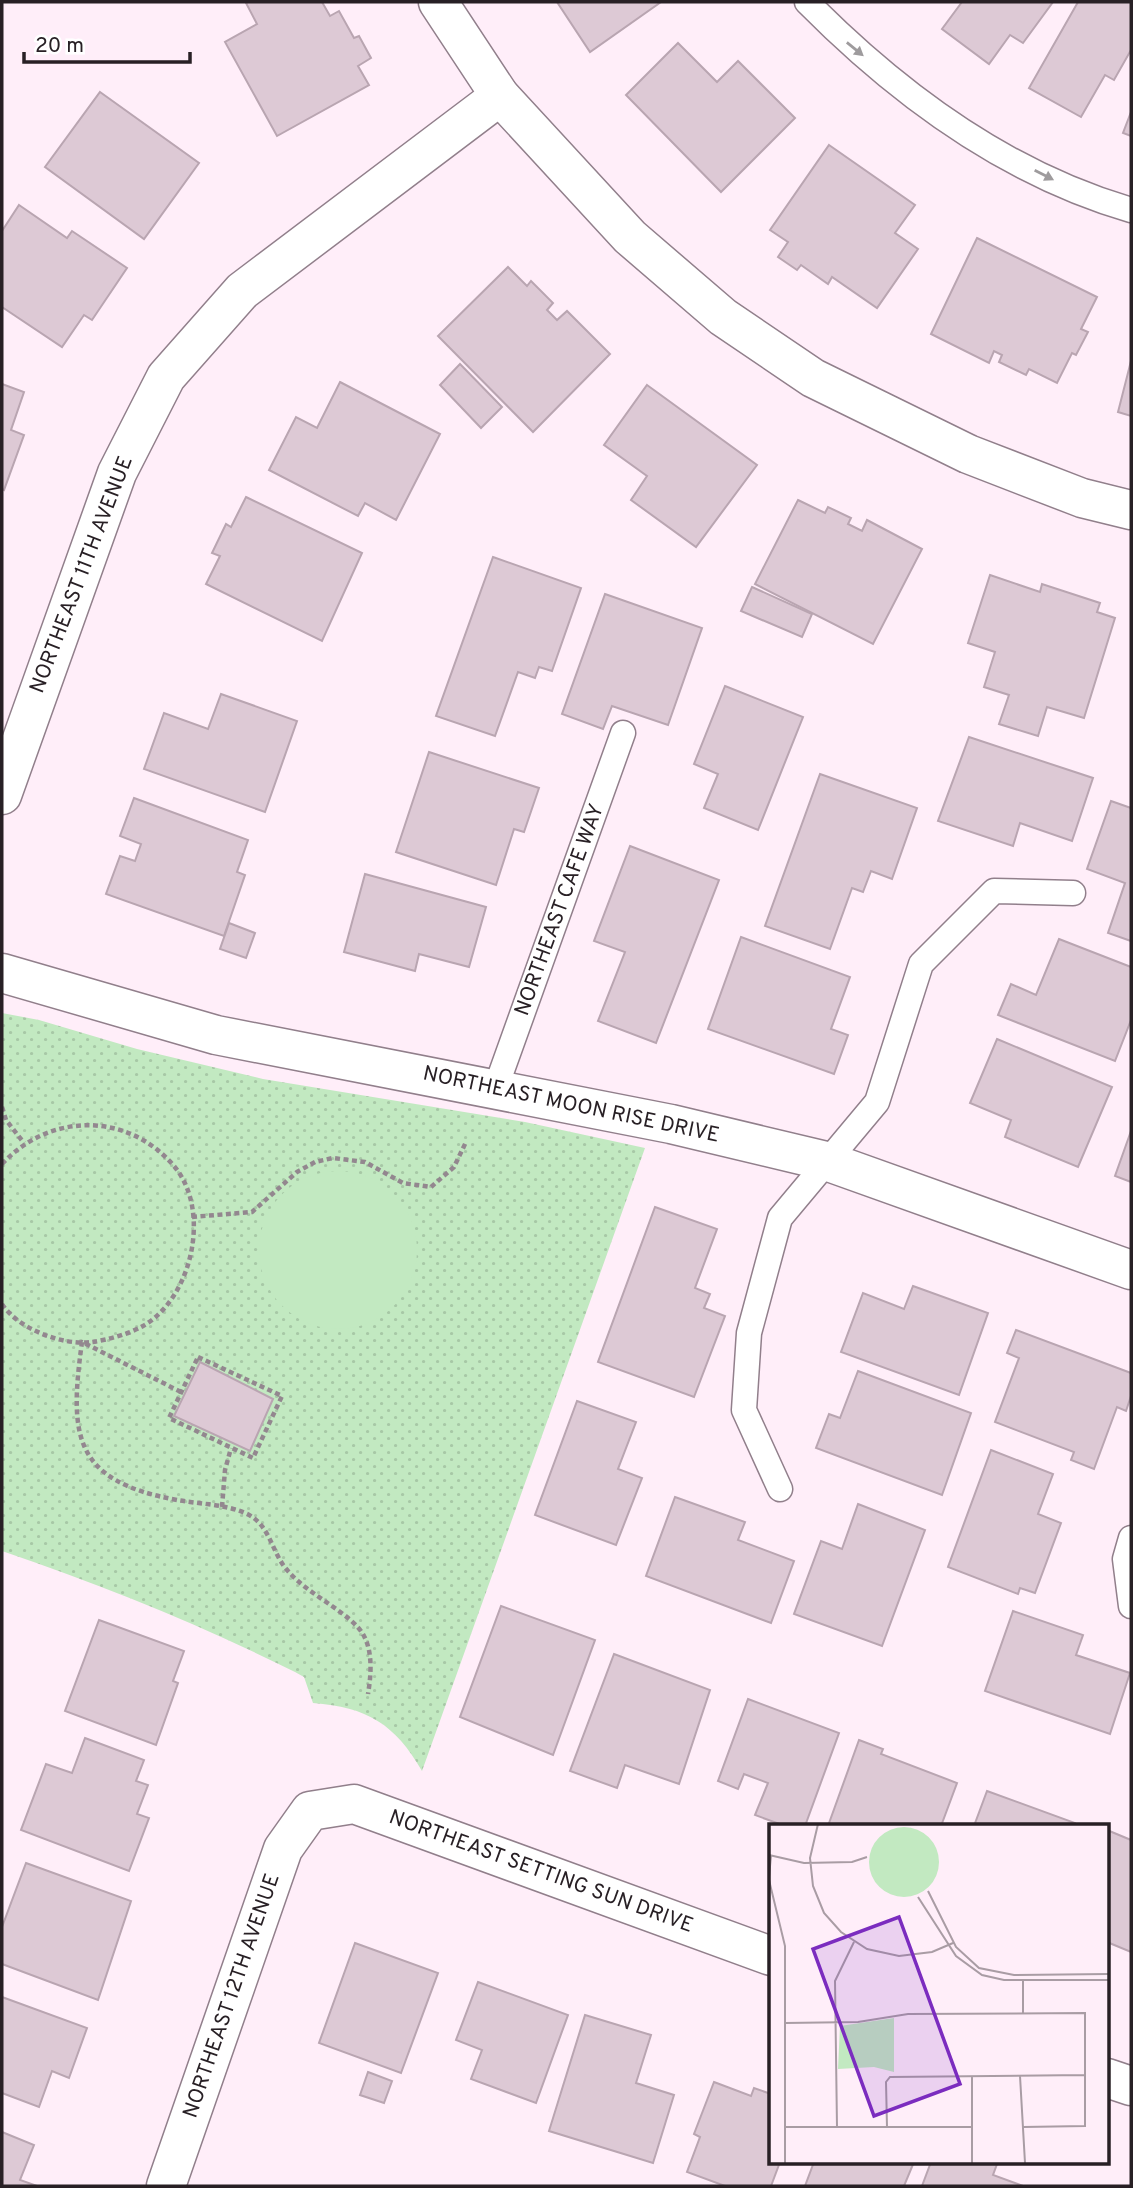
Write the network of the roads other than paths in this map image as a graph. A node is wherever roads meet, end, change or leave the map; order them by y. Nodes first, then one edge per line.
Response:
1 (438, 2) edge
2 (807, 2) edge
3 (500, 96) junction
4 (1131, 210) edge
5 (1131, 510) edge
6 (623, 733) dead end
7 (2, 795) edge
8 (1073, 893) dead end
9 (2, 972) edge
10 (496, 1087) junction
11 (826, 1161) junction
12 (1131, 1270) edge
13 (780, 1489) dead end
14 (1131, 1538) edge
15 (1131, 1606) edge
16 (310, 1811) joint
17 (769, 1955) edge
18 (1108, 2078) edge
19 (1131, 2086) edge
20 (166, 2186) edge

1 - 3 street
2 -> 4 lane
3 - 5 street
3 - 7 street, NORTHEAST 11TH AVENUE
6 - 10 lane, NORTHEAST CAFE WAY
8 - 11 lane
9 - 10 street, NORTHEAST MOON RISE DRIVE
10 - 11 street, NORTHEAST MOON RISE DRIVE
11 - 12 street, NORTHEAST MOON RISE DRIVE
11 - 13 lane
14 - 15 lane
16 - 17 street, NORTHEAST SETTING SUN DRIVE
16 - 20 street, NORTHEAST 12TH AVENUE
18 - 19 street

